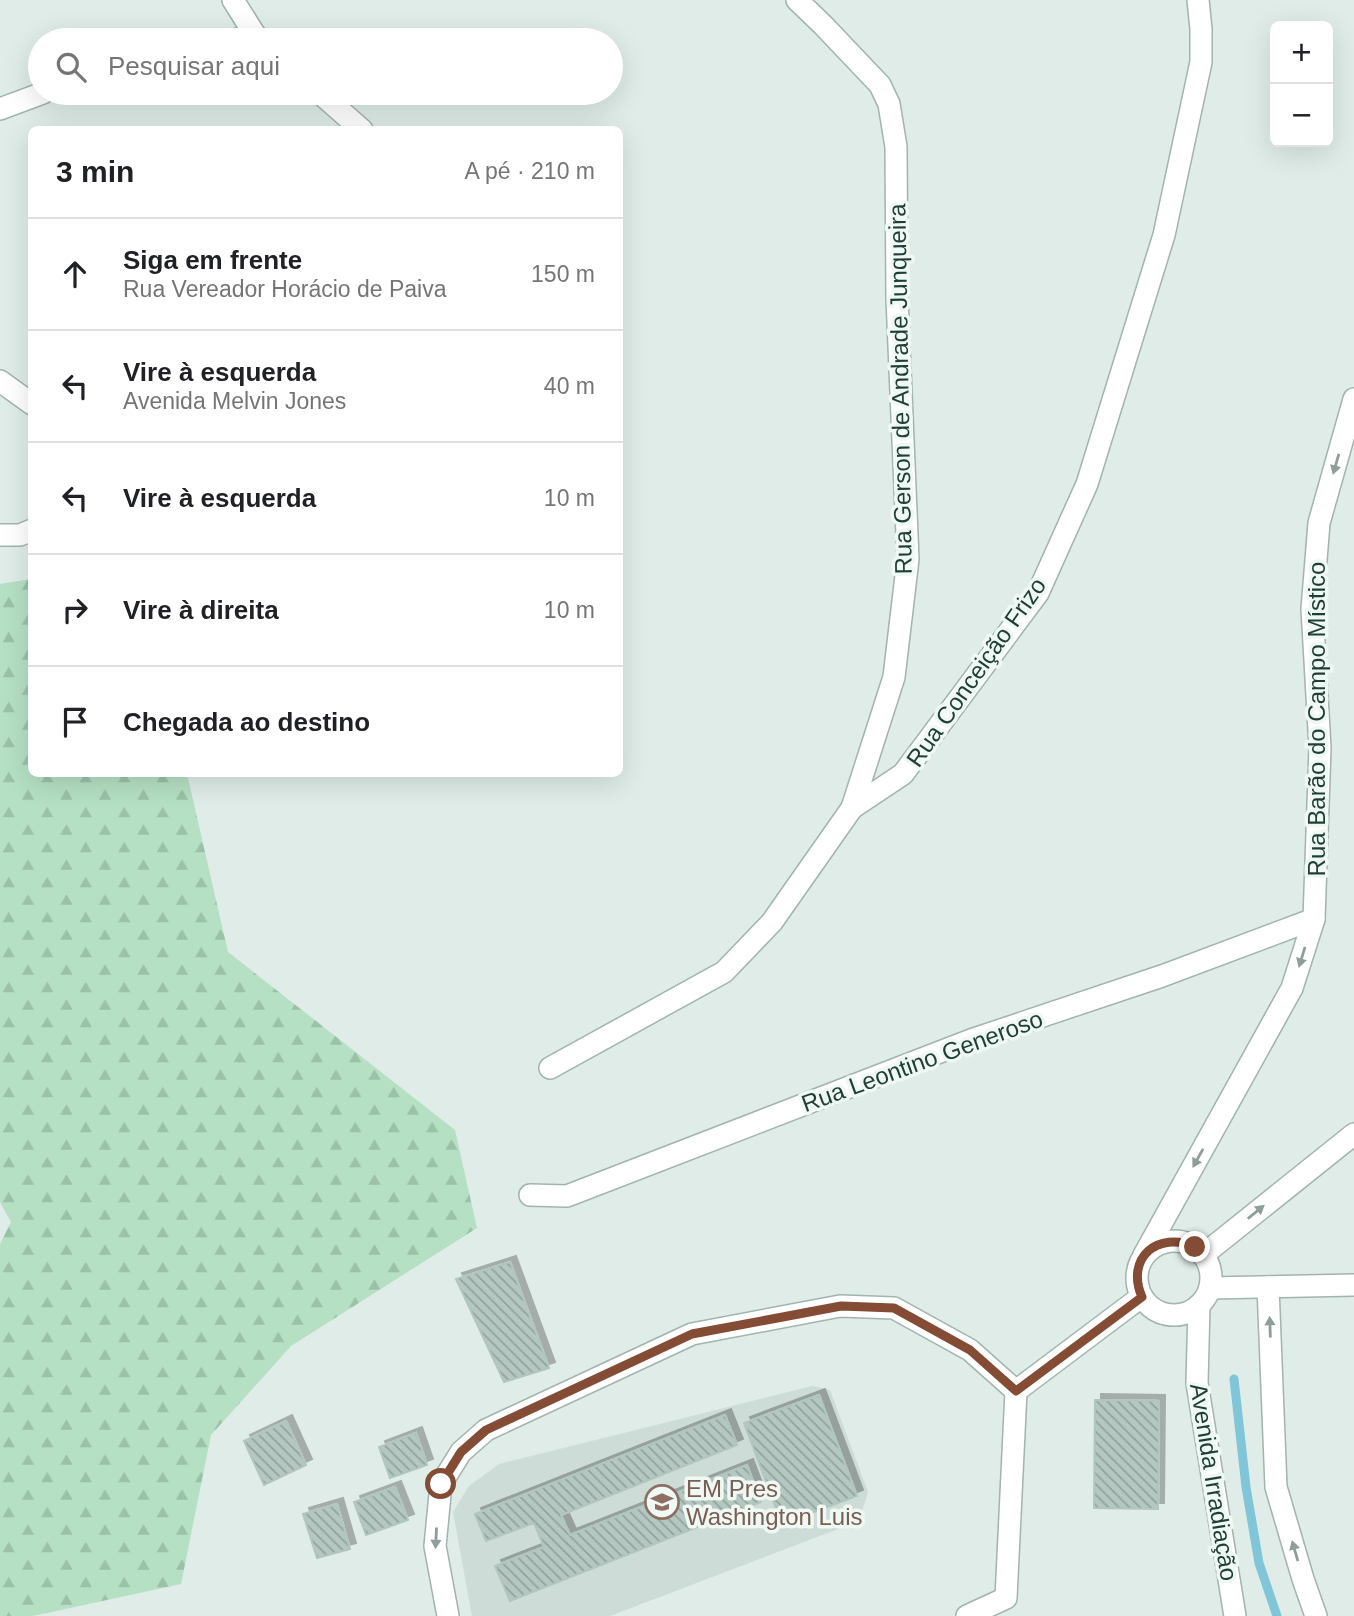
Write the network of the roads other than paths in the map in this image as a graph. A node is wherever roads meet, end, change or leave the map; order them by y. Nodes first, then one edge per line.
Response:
1 (233, 0) edge
2 (797, 0) edge
3 (1198, 0) edge
4 (245, 28) edge
5 (28, 99) edge
6 (334, 105) edge
7 (0, 109) edge
8 (357, 126) edge
9 (0, 381) edge
10 (1354, 399) edge
11 (28, 401) edge
12 (28, 532) edge
13 (0, 535) edge
14 (852, 808) junction
15 (1314, 919) junction
16 (550, 1068) dead end
17 (1354, 1134) edge
18 (530, 1195) dead end
19 (1144, 1255) junction
20 (1203, 1255) junction
21 (1354, 1284) edge
22 (1268, 1287) junction
23 (1205, 1296) junction
24 (1142, 1297) junction
25 (1016, 1391) junction
26 (1007, 1607) edge
27 (448, 1616) edge
28 (967, 1616) edge
29 (1235, 1616) edge
30 (1317, 1616) edge

1 - 4 street
2 - 14 street, Rua Gerson de Andrade Junqueira
3 - 14 street, Rua Conceição Frizo
5 - 7 street
6 - 8 street
9 - 11 street
10 -> 15 street, Rua Barão do Campo Místico
12 - 13 street
14 - 16 street, Rua Conceição Frizo
15 - 18 street, Rua Leontino Generoso
15 -> 19 street, Rua Barão do Campo Místico
20 -> 17 street
19 - 20 street
19 - 24 street
20 - 23 street
21 - 22 street
22 - 23 street
30 -> 22 street
23 - 24 street
23 - 29 street, Avenida Irradiação
24 - 25 street
25 - 26 street
25 -> 27 street
26 - 28 street

